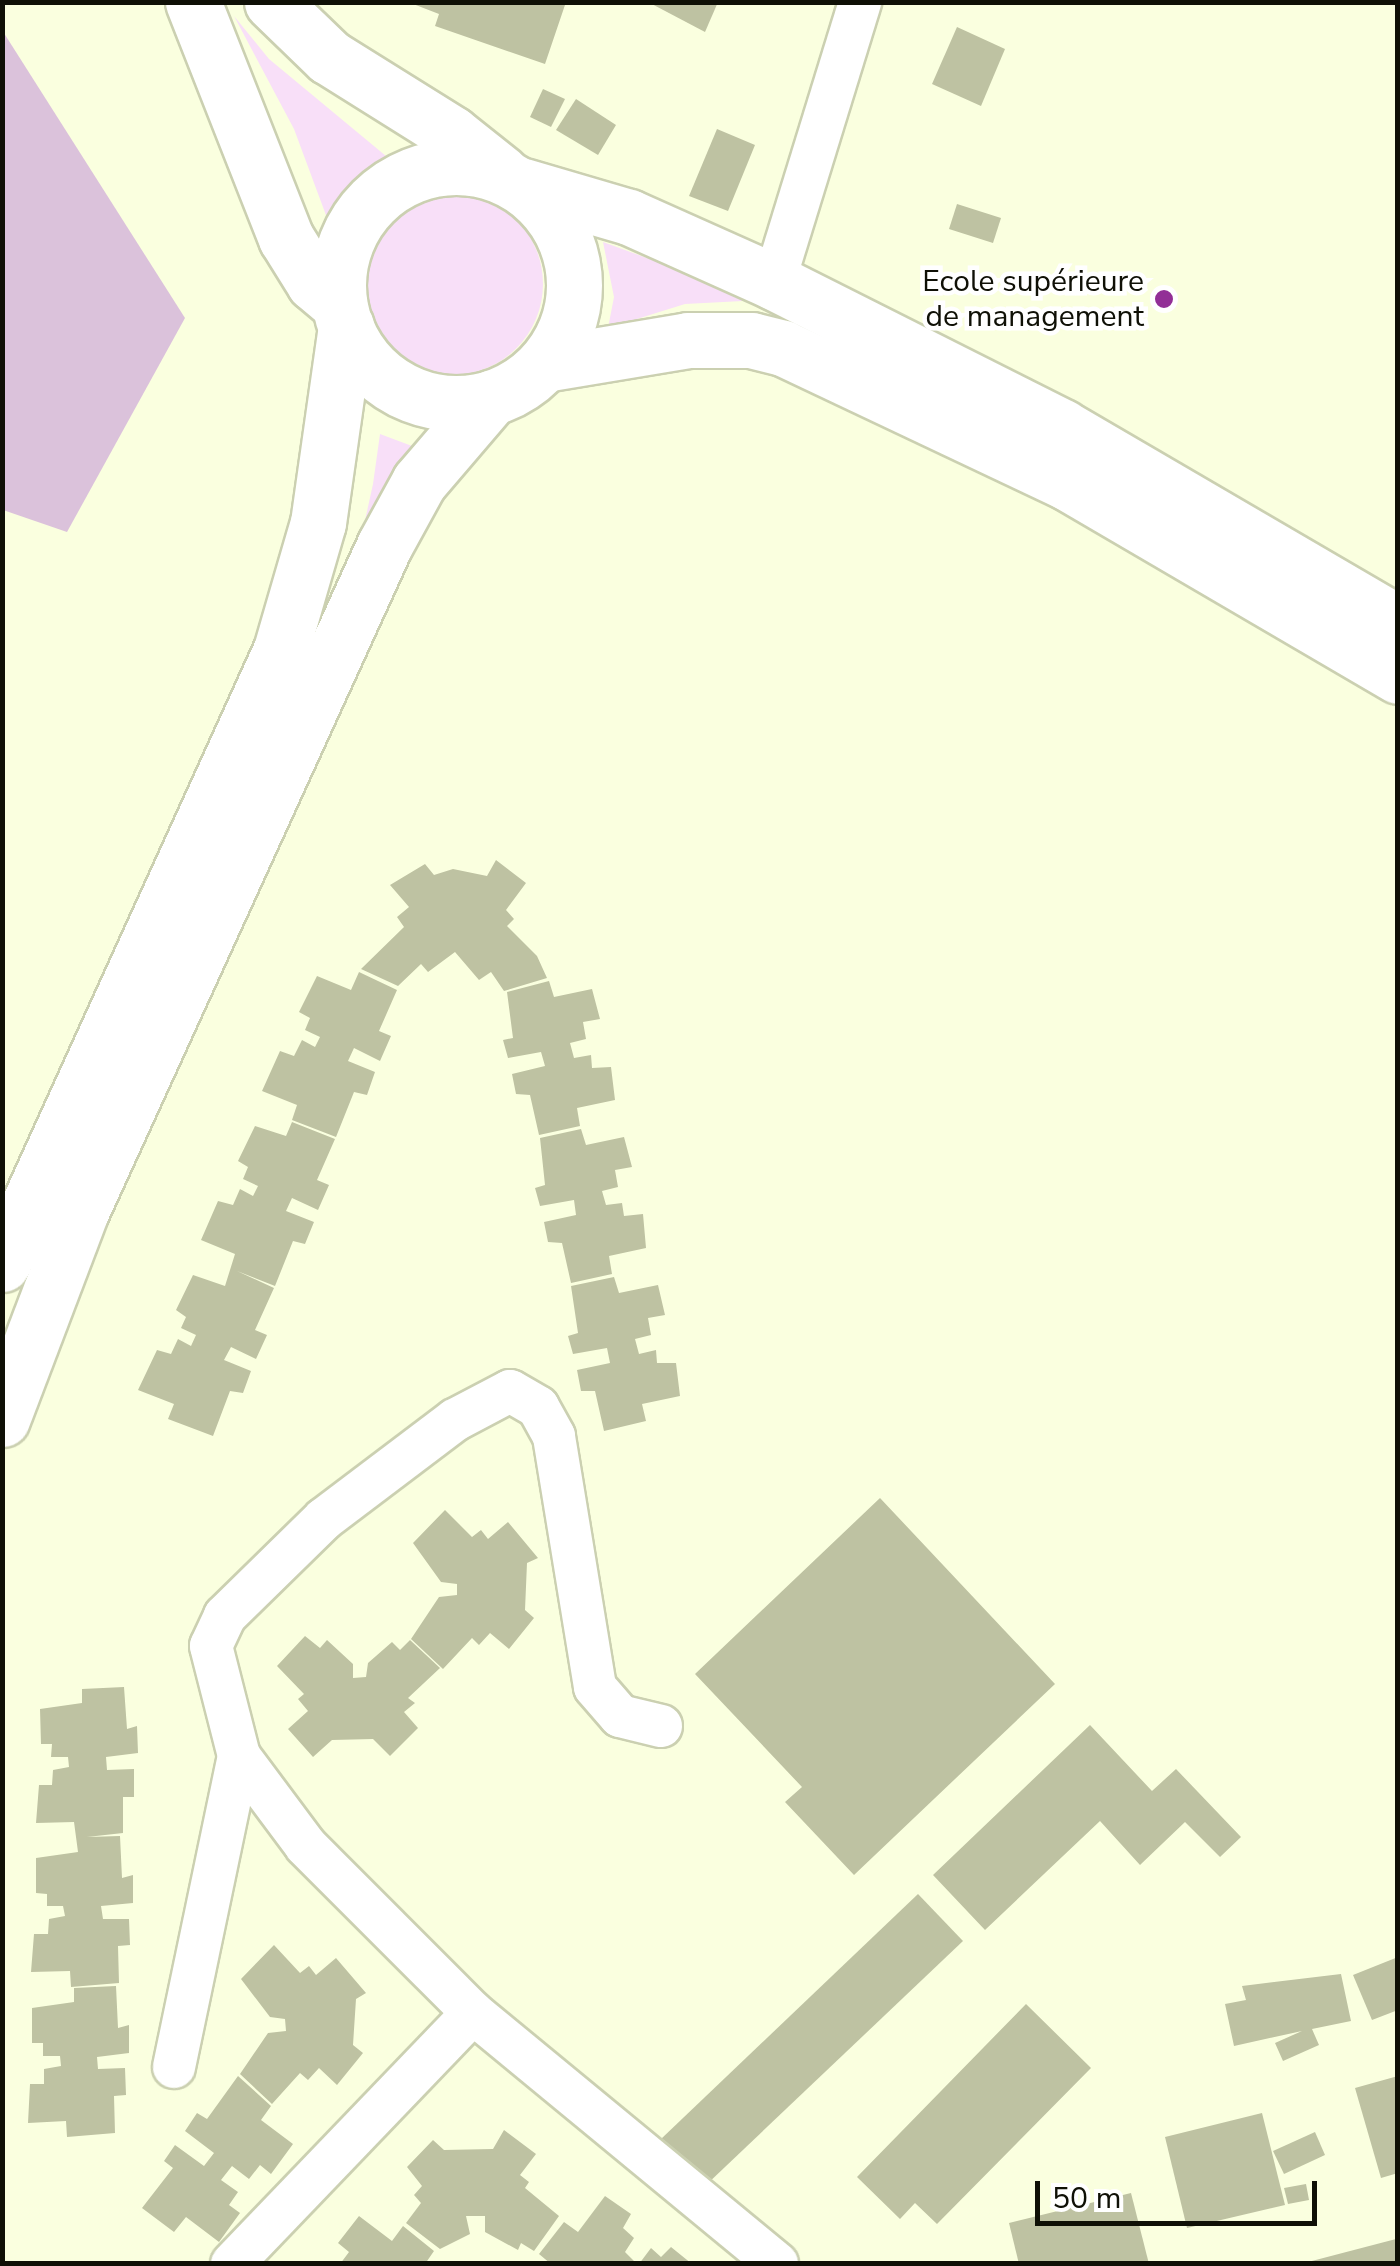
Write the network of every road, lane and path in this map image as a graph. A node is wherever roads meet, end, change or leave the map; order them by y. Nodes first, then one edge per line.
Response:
1 (193, 2) edge
2 (272, 2) edge
3 (860, 2) edge
4 (513, 180) junction
5 (774, 282) junction
6 (343, 315) junction
7 (546, 364) junction
8 (491, 398) junction
9 (1398, 623) edge
10 (1398, 676) edge
11 (2, 1264) edge
12 (2, 1419) edge
13 (661, 1726) dead end
14 (239, 1756) junction
15 (474, 2013) junction
16 (174, 2066) dead end
17 (232, 2264) edge
18 (776, 2264) edge

1 - 6 main road
2 - 4 main road
3 - 5 street
4 - 5 main road
4 - 6 main road
4 - 7 main road
5 - 9 main road
6 - 8 main road
6 - 11 main road
7 - 8 main road
7 - 10 main road
8 - 12 main road
13 - 14 street
14 - 15 street
14 - 16 street
15 - 17 street
15 - 18 street

